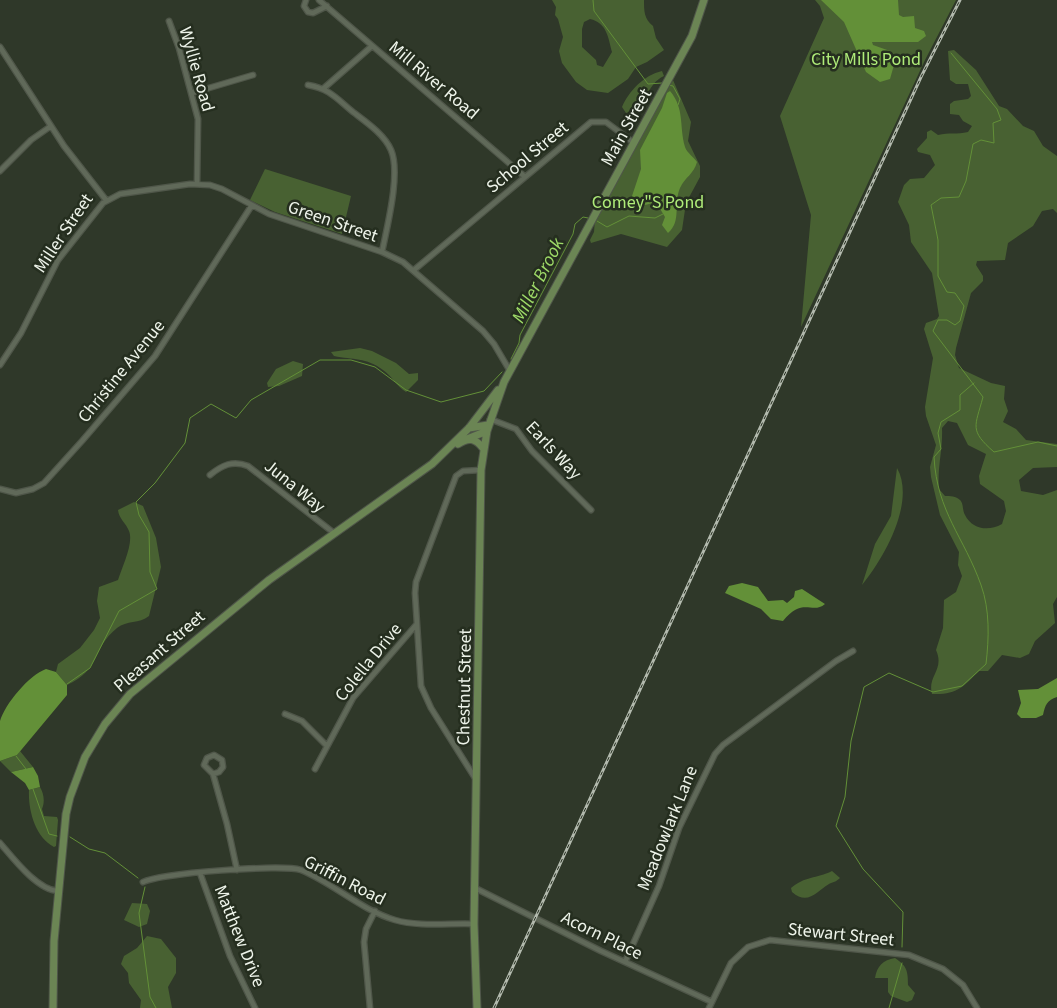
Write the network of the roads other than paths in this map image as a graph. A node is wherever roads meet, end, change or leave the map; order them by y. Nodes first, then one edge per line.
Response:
1 (306, 0) edge
2 (319, 0) edge
3 (704, 0) edge
4 (327, 6) junction
5 (169, 21) dead end
6 (372, 46) junction
7 (0, 47) edge
8 (254, 75) dead end
9 (308, 86) dead end
10 (324, 88) junction
11 (192, 93) junction
12 (51, 126) junction
13 (634, 143) junction
14 (0, 171) edge
15 (524, 176) junction
16 (197, 184) junction
17 (106, 200) junction
18 (252, 206) junction
19 (382, 252) junction
20 (414, 270) junction
21 (0, 365) edge
22 (511, 371) junction
23 (504, 382) junction
24 (488, 425) junction
25 (468, 428) junction
26 (464, 440) junction
27 (483, 448) junction
28 (449, 450) junction
29 (481, 470) junction
30 (210, 475) dead end
31 (0, 489) edge
32 (591, 510) dead end
33 (334, 533) junction
34 (416, 625) junction
35 (853, 651) dead end
36 (285, 714) dead end
37 (327, 746) junction
38 (315, 769) dead end
39 (213, 774) junction
40 (478, 782) junction
41 (0, 843) edge
42 (237, 870) junction
43 (200, 873) junction
44 (143, 882) dead end
45 (475, 888) junction
46 (58, 891) junction
47 (375, 911) junction
48 (474, 924) junction
49 (625, 962) junction
50 (712, 1002) junction
51 (53, 1008) edge
52 (255, 1008) edge
53 (370, 1008) edge
54 (477, 1008) edge
55 (709, 1008) edge
56 (977, 1008) edge

1 - 4 street
2 - 4 street, Mill River Road
3 - 13 main road, Main Street
4 - 6 street, Mill River Road
5 - 11 street, Wyllie Road
6 - 10 street
6 - 15 street, Mill River Road
7 - 12 street, Miller Street
8 - 11 street
9 - 10 street
10 - 19 street
11 - 16 street, Wyllie Road
12 - 14 street
12 - 17 street, Miller Street
13 - 15 street, School Street
13 - 22 main road, Main Street
15 - 20 street, School Street
16 - 17 street, Green Street
16 - 18 street, Green Street
17 - 21 street, Miller Street
18 - 19 street, Green Street
18 - 31 street, Christine Avenue
19 - 20 street, Green Street
20 - 22 street, Green Street
22 - 23 main road, Chestnut Street
23 - 24 main road, Chestnut Street
23 - 25 main road, Pleasant Street
24 - 25 main road
24 - 26 main road, Pleasant Street
24 - 27 main road, Chestnut Street
24 - 32 street, Earls Way
25 - 28 main road, Pleasant Street
26 - 27 main road
26 - 28 main road, Pleasant Street
27 - 29 main road, Chestnut Street
28 - 33 main road, Pleasant Street
29 - 34 street
29 - 40 main road, Chestnut Street
30 - 33 street, Juna Way
33 - 46 main road, Pleasant Street
34 - 37 street, Colella Drive
34 - 40 street
35 - 49 street, Meadowlark Lane
36 - 37 street
37 - 38 street, Colella Drive
39 - 39 street
39 - 42 street
40 - 45 main road, Chestnut Street
41 - 46 street
42 - 43 street, Griffin Road
42 - 47 street, Griffin Road
43 - 44 street, Griffin Road
43 - 52 street, Matthew Drive
45 - 48 main road, Chestnut Street
45 - 49 street, Acorn Place
46 - 51 main road, Pleasant Street
47 - 48 street, Griffin Road
47 - 53 street
48 - 54 main road, Chestnut Street
49 - 50 street, Acorn Place
50 - 55 street
50 - 56 street, Stewart Street

